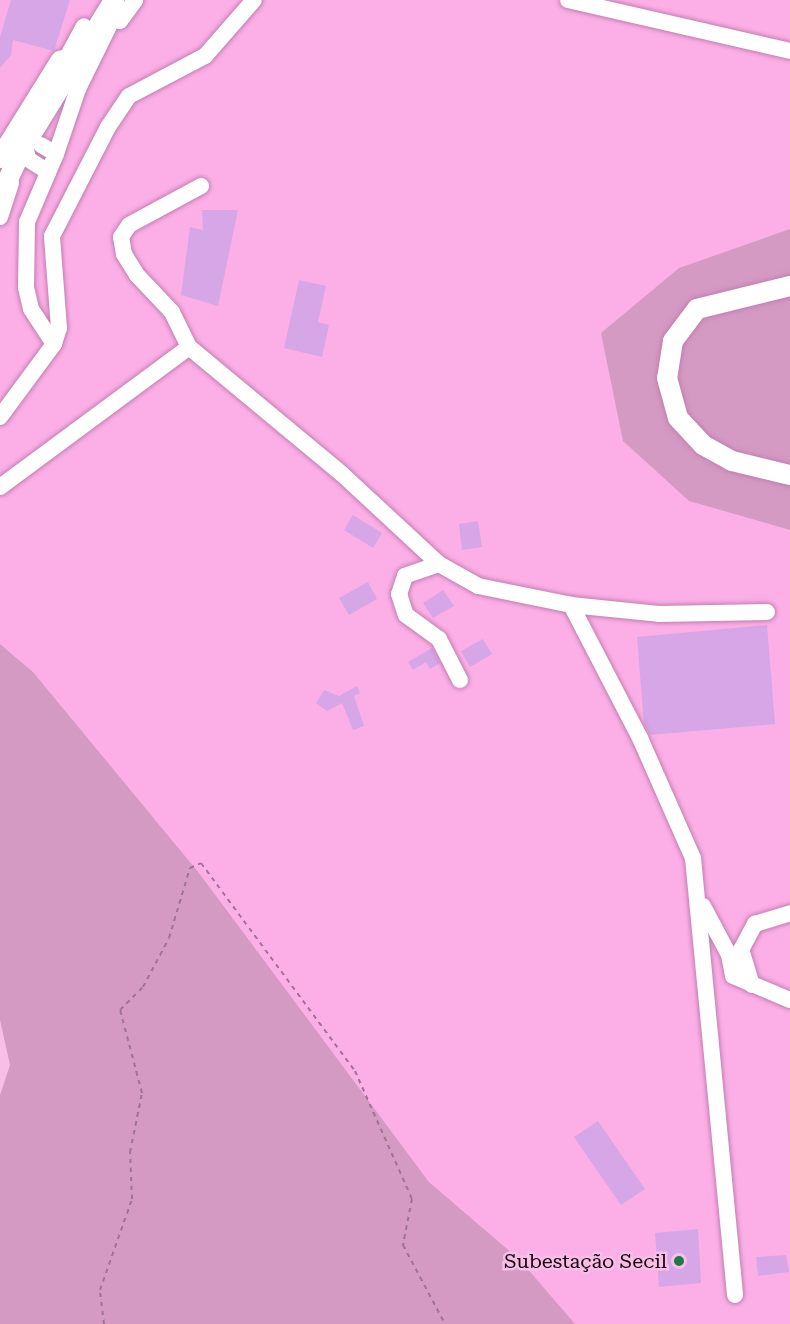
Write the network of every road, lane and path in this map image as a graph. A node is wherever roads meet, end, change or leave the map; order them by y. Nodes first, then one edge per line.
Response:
1 (100, 0) edge
2 (114, 0) edge
3 (135, 0) edge
4 (254, 0) edge
5 (568, 0) edge
6 (84, 26) junction
7 (790, 51) edge
8 (40, 148) junction
9 (0, 158) edge
10 (40, 169) junction
11 (201, 186) dead end
12 (0, 196) edge
13 (0, 217) edge
14 (790, 285) edge
15 (54, 344) junction
16 (189, 347) junction
17 (0, 417) edge
18 (790, 475) edge
19 (0, 487) edge
20 (439, 564) junction
21 (571, 604) junction
22 (767, 612) dead end
23 (460, 680) dead end
24 (699, 899) junction
25 (790, 913) edge
26 (721, 947) junction
27 (703, 953) junction
28 (752, 985) junction
29 (790, 1000) edge
30 (735, 1295) dead end
31 (104, 1324) edge
32 (445, 1324) edge

1 - 6 main road
2 - 8 main road
3 - 8 lane
4 - 15 lane
5 - 7 lane
6 - 8 lane
6 - 9 main road
8 - 9 main road
8 - 10 lane
8 - 10 lane
8 - 12 main road
10 - 13 lane
10 - 15 lane
11 - 16 lane
14 - 18 main road
15 - 17 lane
16 - 19 lane
16 - 20 lane
20 - 21 lane
20 - 23 lane
21 - 22 lane
21 - 24 lane
24 - 26 lane
24 - 27 lane
25 - 28 lane
26 - 27 lane
26 - 28 lane
27 - 30 lane
28 - 29 lane
31 - 32 path

